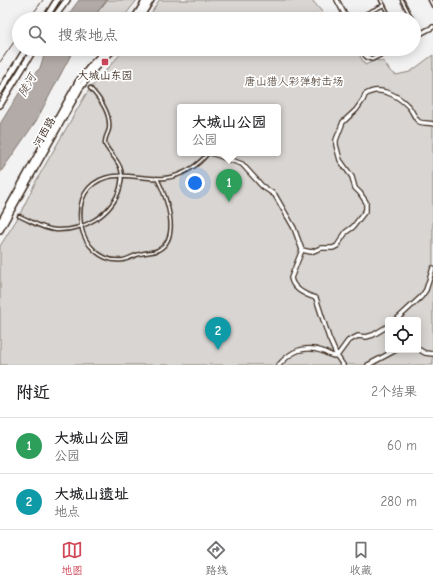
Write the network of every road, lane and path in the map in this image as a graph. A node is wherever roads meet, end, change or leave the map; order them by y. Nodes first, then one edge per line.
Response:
1 (58, 0) edge
2 (67, 0) edge
3 (146, 0) edge
4 (151, 0) edge
5 (337, 0) edge
6 (381, 0) edge
7 (402, 0) edge
8 (430, 0) edge
9 (384, 5) junction
10 (433, 6) edge
11 (50, 12) edge
12 (58, 12) edge
13 (138, 12) edge
14 (143, 12) edge
15 (343, 12) edge
16 (369, 12) edge
17 (388, 12) edge
18 (408, 12) edge
19 (433, 27) edge
20 (421, 34) edge
21 (22, 56) edge
22 (30, 56) edge
23 (100, 56) edge
24 (107, 56) edge
25 (365, 56) edge
26 (378, 56) edge
27 (90, 88) dead end
28 (0, 91) edge
29 (0, 105) edge
30 (433, 124) edge
31 (207, 156) edge
32 (219, 156) edge
33 (157, 178) junction
34 (19, 216) dead end
35 (0, 222) edge
36 (0, 230) edge
37 (302, 250) junction
38 (433, 268) edge
39 (399, 317) edge
40 (385, 328) edge
41 (421, 351) edge
42 (390, 353) edge
43 (433, 354) edge
44 (337, 356) junction
45 (279, 365) edge
46 (343, 365) edge
47 (368, 365) edge

1 - 11 street
2 - 12 street
3 - 13 street
4 - 14 street
5 - 15 street
6 - 9 lane
7 - 18 lane
8 - 10 lane
9 - 16 lane
9 - 17 lane
19 - 20 street
21 - 28 street
22 - 29 street
23 - 35 street, 河西路
24 - 36 street, 河西路
25 - 26 street
27 - 34 lane
30 - 37 street
31 - 33 lane
32 - 37 street
33 - 33 lane
37 - 44 street
38 - 39 street
40 - 44 street
41 - 43 street
42 - 47 street
44 - 45 street
44 - 46 street

